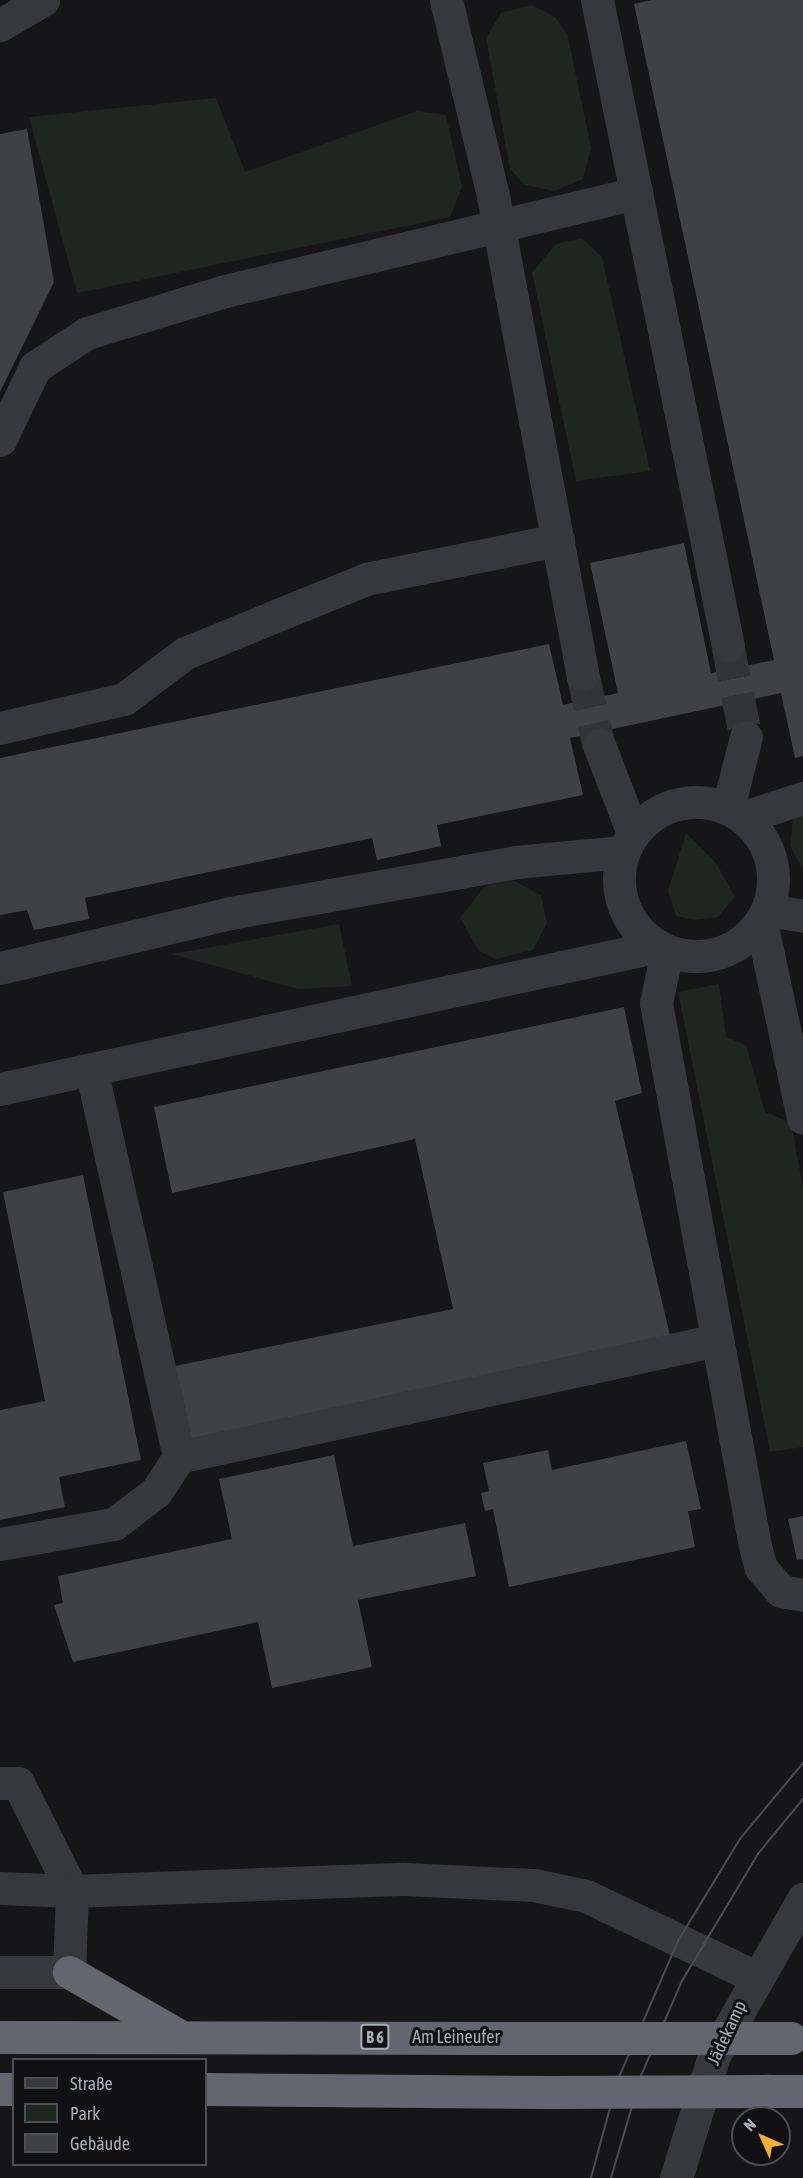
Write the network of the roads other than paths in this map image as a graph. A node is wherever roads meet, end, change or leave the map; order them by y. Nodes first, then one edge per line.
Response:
1 (43, 0) edge
2 (446, 0) edge
3 (597, 0) edge
4 (0, 25) edge
5 (637, 193) junction
6 (498, 223) junction
7 (0, 440) edge
8 (558, 540) junction
9 (728, 646) tunnel mouth
10 (583, 675) tunnel mouth
11 (0, 728) edge
12 (746, 737) tunnel mouth
13 (599, 746) tunnel mouth
14 (803, 798) edge
15 (736, 813) junction
16 (628, 842) junction
17 (764, 916) junction
18 (803, 916) edge
19 (663, 949) junction
20 (0, 968) edge
21 (803, 1008) edge
22 (91, 1069) junction
23 (0, 1089) edge
24 (803, 1118) edge
25 (717, 1340) junction
26 (179, 1457) junction
27 (0, 1544) edge
28 (792, 1593) edge
29 (0, 1784) edge
30 (0, 1888) edge
31 (72, 1891) junction
32 (803, 1899) edge
33 (0, 1972) edge
34 (69, 1972) junction
35 (754, 1976) junction
36 (0, 2037) edge
37 (182, 2037) junction
38 (797, 2038) edge
39 (207, 2089) edge
40 (803, 2091) edge
41 (676, 2178) edge

1 - 4 street
2 - 6 street
3 - 5 street
5 - 6 street
5 - 9 street
6 - 7 street
6 - 8 street
8 - 10 street
8 - 11 street
12 - 15 street
13 - 16 street
14 - 15 street
15 - 16 street
15 - 17 street
16 - 19 street
16 - 20 street
17 - 18 street
17 - 19 street
17 - 21 street
17 - 24 street
19 - 22 street
19 - 25 street
22 - 23 street
22 - 26 street
25 - 26 street
25 - 28 street
26 - 27 street
29 - 31 street
30 - 31 street
31 - 34 street
31 - 35 street
32 - 35 street, Jädekamp
33 - 34 street
34 - 37 highway
35 - 41 street, Jädekamp
36 - 37 highway, Am Leineufer / B 6
37 - 38 highway, Am Leineufer / B 6, bridge
39 - 40 highway, bridge

